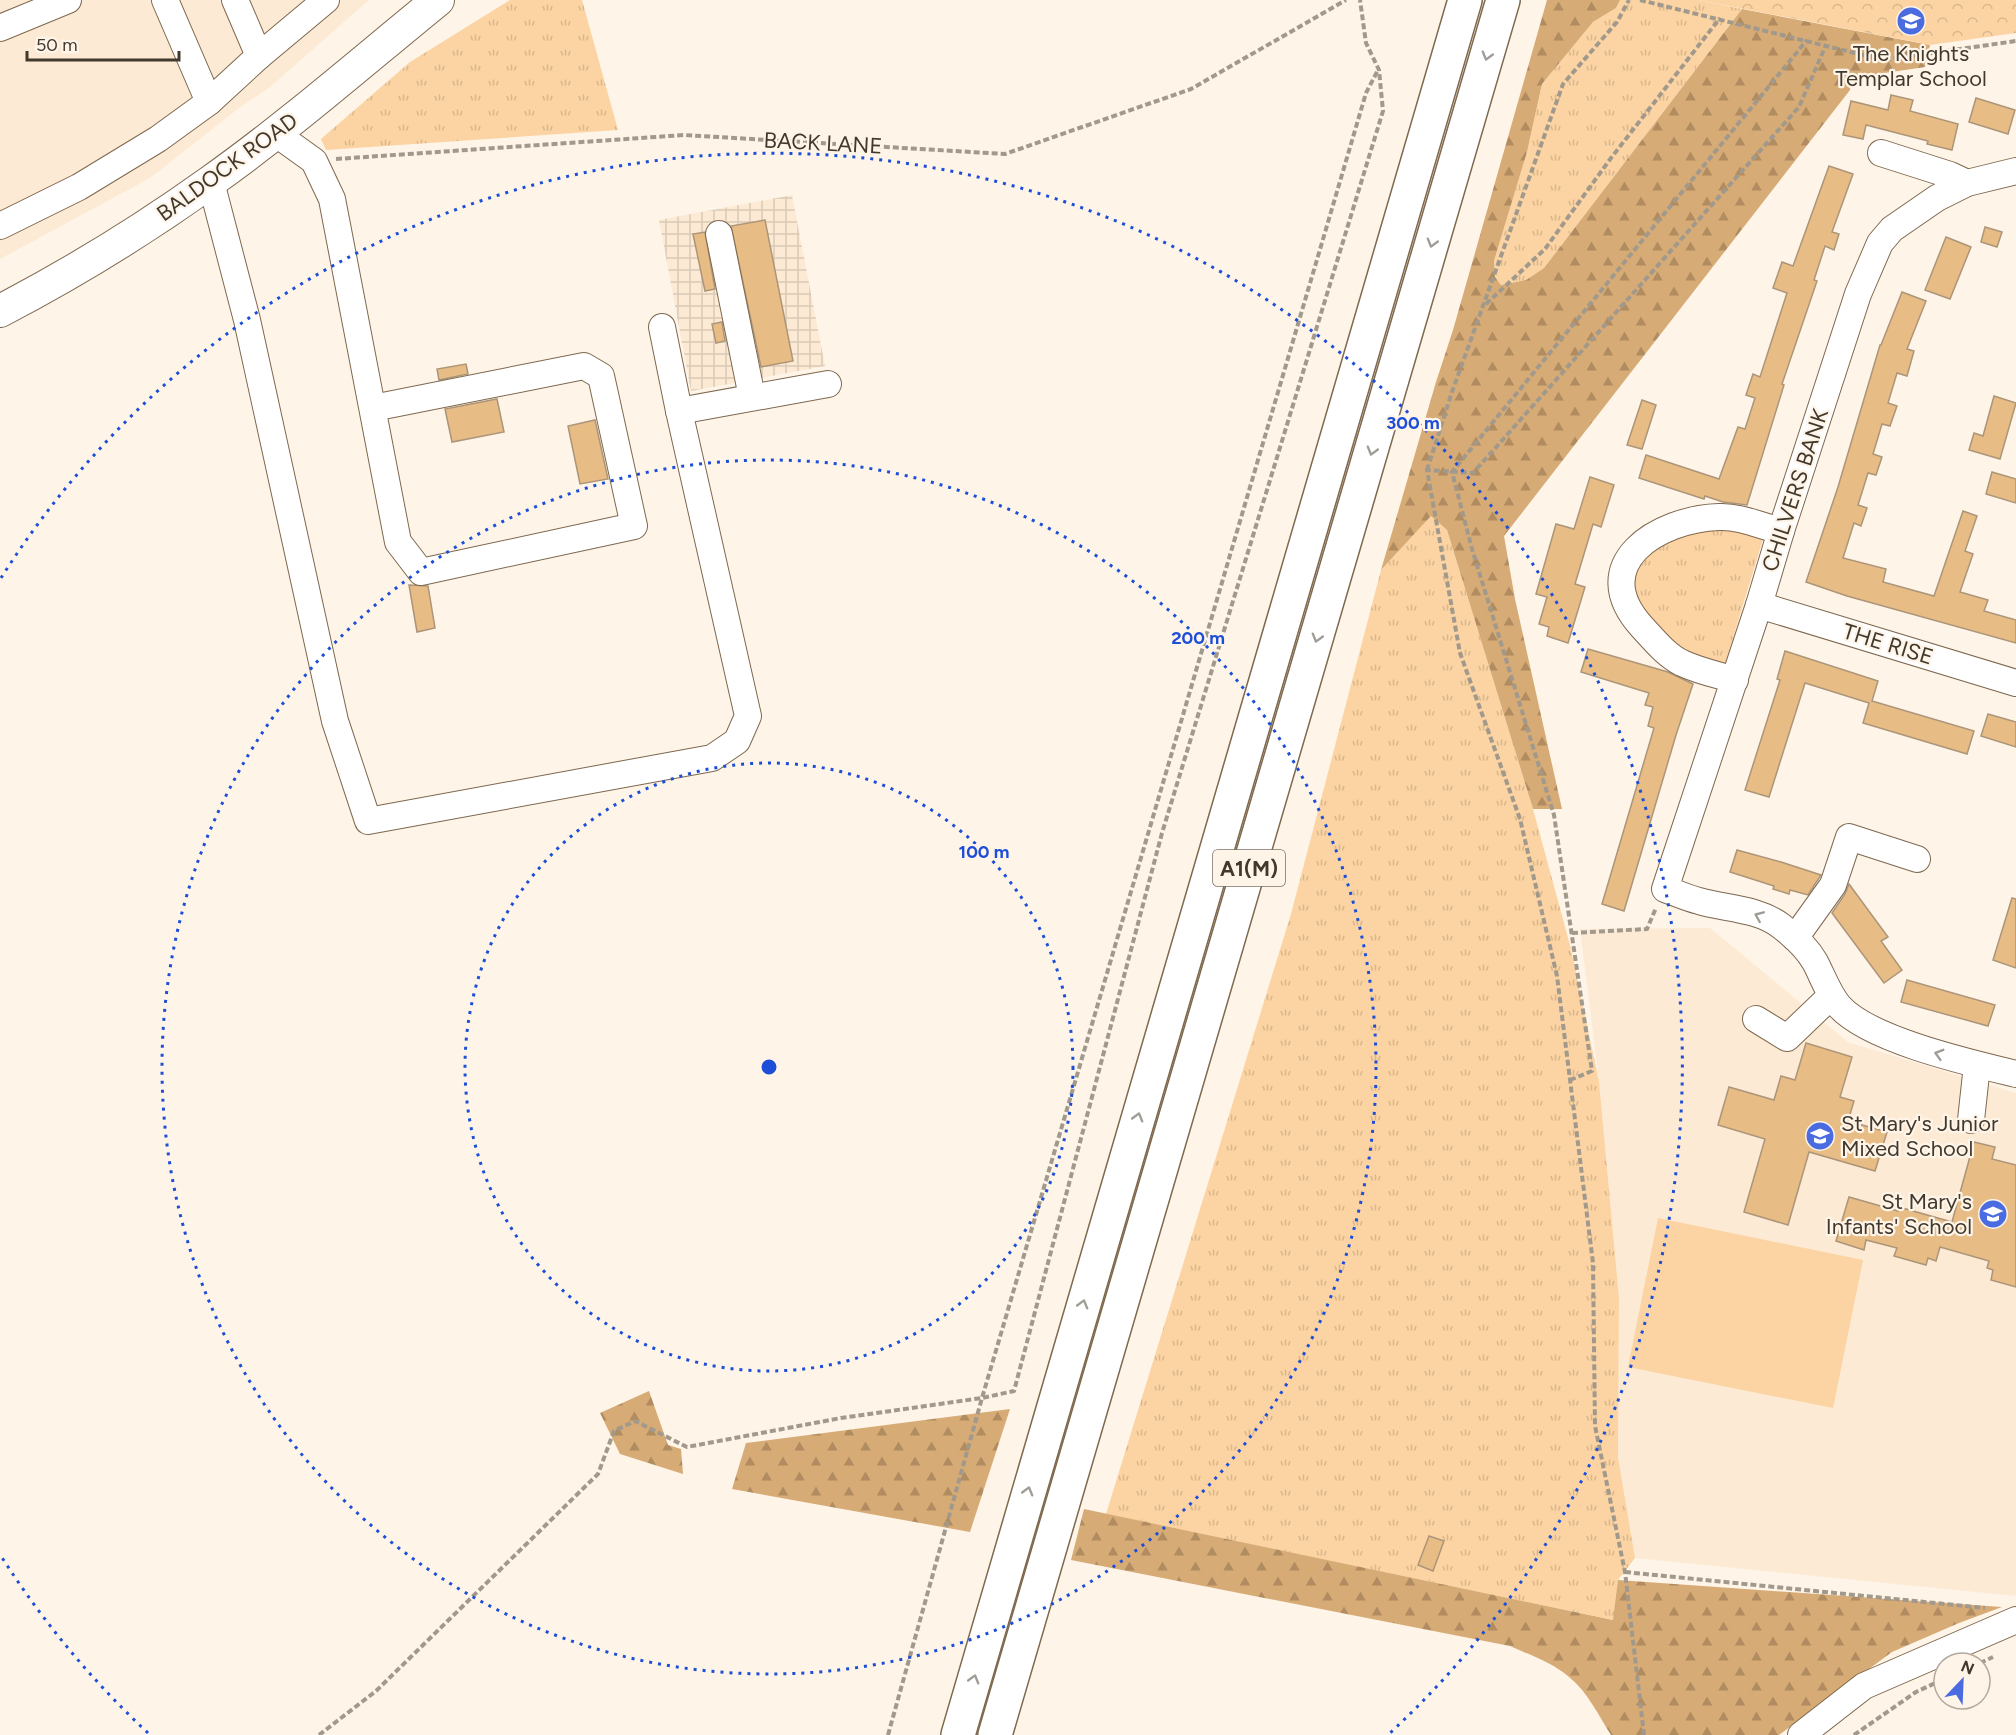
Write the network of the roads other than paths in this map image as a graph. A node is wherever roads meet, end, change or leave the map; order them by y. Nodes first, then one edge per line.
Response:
1 (68, 0) edge
2 (165, 0) edge
3 (235, 0) edge
4 (327, 0) edge
5 (438, 0) edge
6 (1465, 0) edge
7 (1503, 0) edge
8 (0, 28) edge
9 (259, 56) junction
10 (209, 102) junction
11 (275, 133) junction
12 (1881, 153) dead end
13 (2016, 171) edge
14 (211, 182) junction
15 (1966, 183) junction
16 (0, 226) edge
17 (719, 234) dead end
18 (0, 311) edge
19 (662, 327) dead end
20 (828, 384) dead end
21 (752, 398) junction
22 (373, 408) junction
23 (679, 411) junction
24 (1781, 531) junction
25 (1759, 605) junction
26 (1735, 680) junction
27 (2016, 683) edge
28 (1917, 860) dead end
29 (1795, 938) junction
30 (1831, 996) junction
31 (1756, 1019) dead end
32 (1977, 1065) junction
33 (2016, 1074) edge
34 (1971, 1120) dead end
35 (2016, 1620) edge
36 (958, 1735) edge
37 (995, 1735) edge
38 (1801, 1735) edge

1 - 8 street
2 - 10 street
3 - 9 street
4 - 9 street
5 - 11 main road, BALDOCK ROAD
36 -> 6 highway, A1(M)
7 -> 37 highway, A1(M)
9 - 10 street
10 - 16 street
11 - 14 main road, BALDOCK ROAD
11 - 22 street
12 - 15 street
13 - 15 street, CHILVERS BANK
14 - 18 main road, BALDOCK ROAD
14 - 23 street
15 - 24 street, CHILVERS BANK
17 - 21 street
19 - 23 street
20 - 21 street
21 - 23 street
22 - 22 street
24 - 25 street, CHILVERS BANK
24 - 26 street
25 - 26 street, CHILVERS BANK
25 - 27 street, THE RISE
29 -> 26 street, CHILVERS BANK
28 - 29 street
29 - 30 street
30 - 31 street
32 -> 30 street
32 - 33 street
32 - 34 street
35 - 38 street

